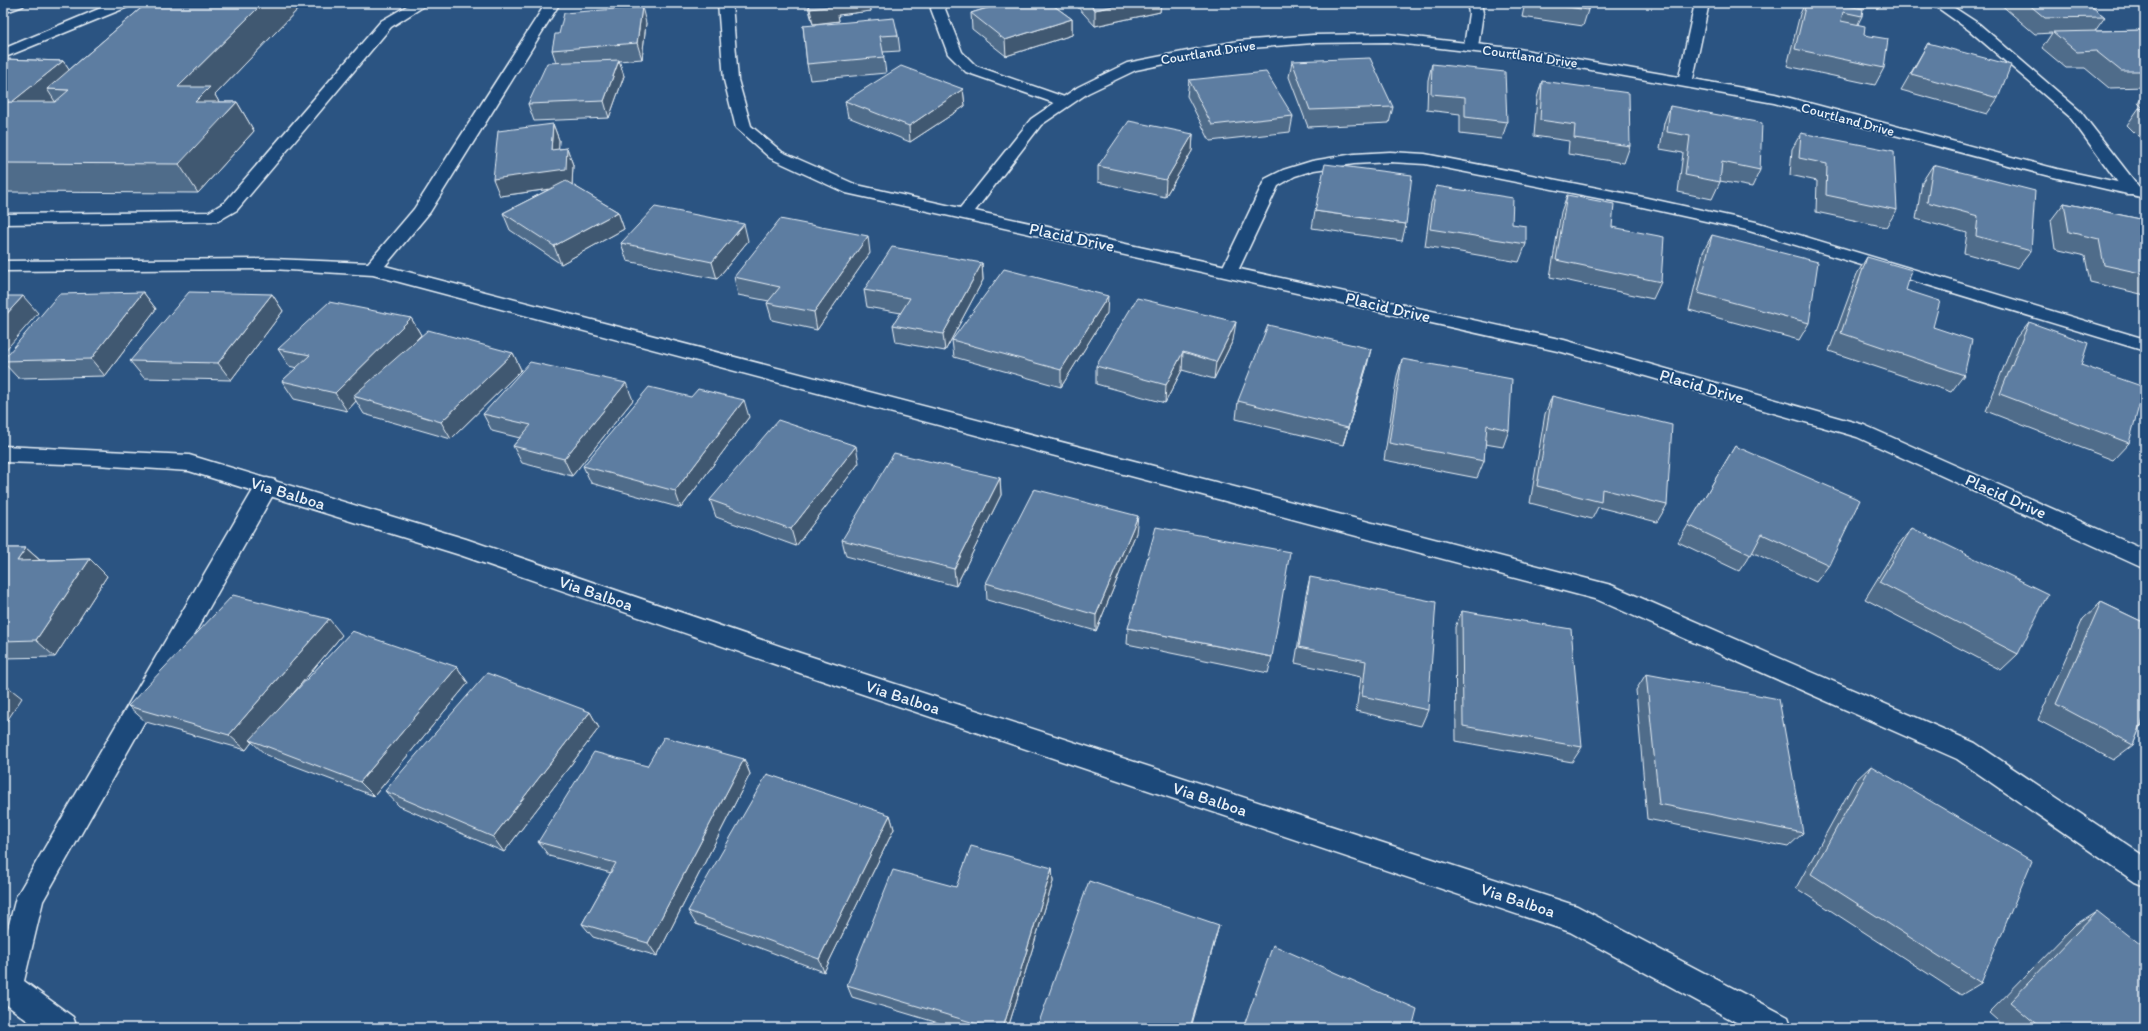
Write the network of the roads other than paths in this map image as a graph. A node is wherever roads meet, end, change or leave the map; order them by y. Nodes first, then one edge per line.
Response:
1 (18, 3) edge
2 (125, 3) edge
3 (422, 3) edge
4 (553, 3) edge
5 (725, 3) edge
6 (939, 3) edge
7 (1474, 3) edge
8 (1702, 3) edge
9 (1938, 3) edge
10 (3, 8) edge
11 (1471, 47) junction
12 (3, 54) edge
13 (1685, 84) junction
14 (1065, 102) junction
15 (2139, 192) edge
16 (964, 214) junction
17 (3, 219) edge
18 (3, 266) edge
19 (373, 269) junction
20 (1230, 271) junction
21 (2145, 345) edge
22 (3, 454) edge
23 (267, 486) junction
24 (2145, 560) edge
25 (2145, 873) edge
26 (62, 1028) edge
27 (1777, 1028) edge

1 - 10 street
2 - 12 street
3 - 17 street
4 - 19 street
5 - 16 street, Placid Drive
6 - 14 street
7 - 11 street
8 - 13 street
9 - 15 street
11 - 13 street, Courtland Drive
11 - 14 street, Courtland Drive
13 - 15 street, Courtland Drive
14 - 16 street, Courtland Drive
16 - 20 street, Placid Drive
18 - 19 street
19 - 25 street
20 - 21 street
20 - 24 street, Placid Drive
22 - 23 street, Via Balboa
23 - 26 street
23 - 27 street, Via Balboa

